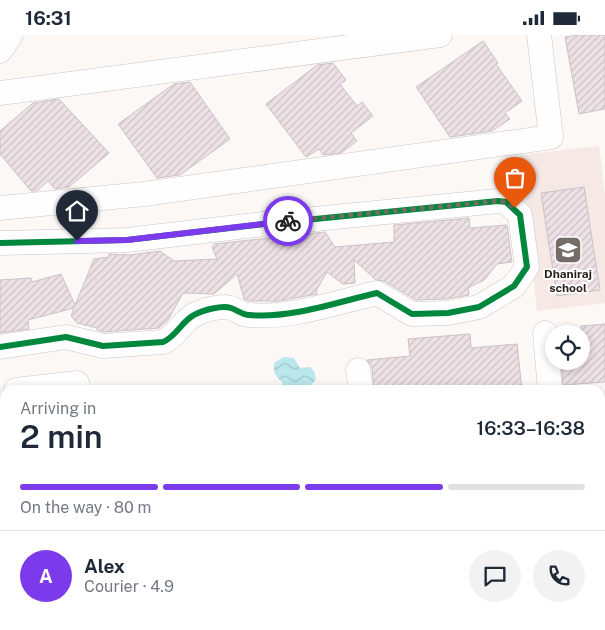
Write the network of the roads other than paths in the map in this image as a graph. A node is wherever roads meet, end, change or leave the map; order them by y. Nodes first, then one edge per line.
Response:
1 (11, 35) edge
2 (440, 35) edge
3 (539, 35) edge
4 (0, 51) edge
5 (0, 93) edge
6 (0, 208) edge
7 (0, 243) edge
8 (0, 347) edge
9 (548, 370) edge
10 (60, 385) edge
11 (77, 385) edge
12 (550, 385) edge

1 - 4 street
2 - 5 street
3 - 6 street
7 - 8 street
9 - 12 street
10 - 11 street

